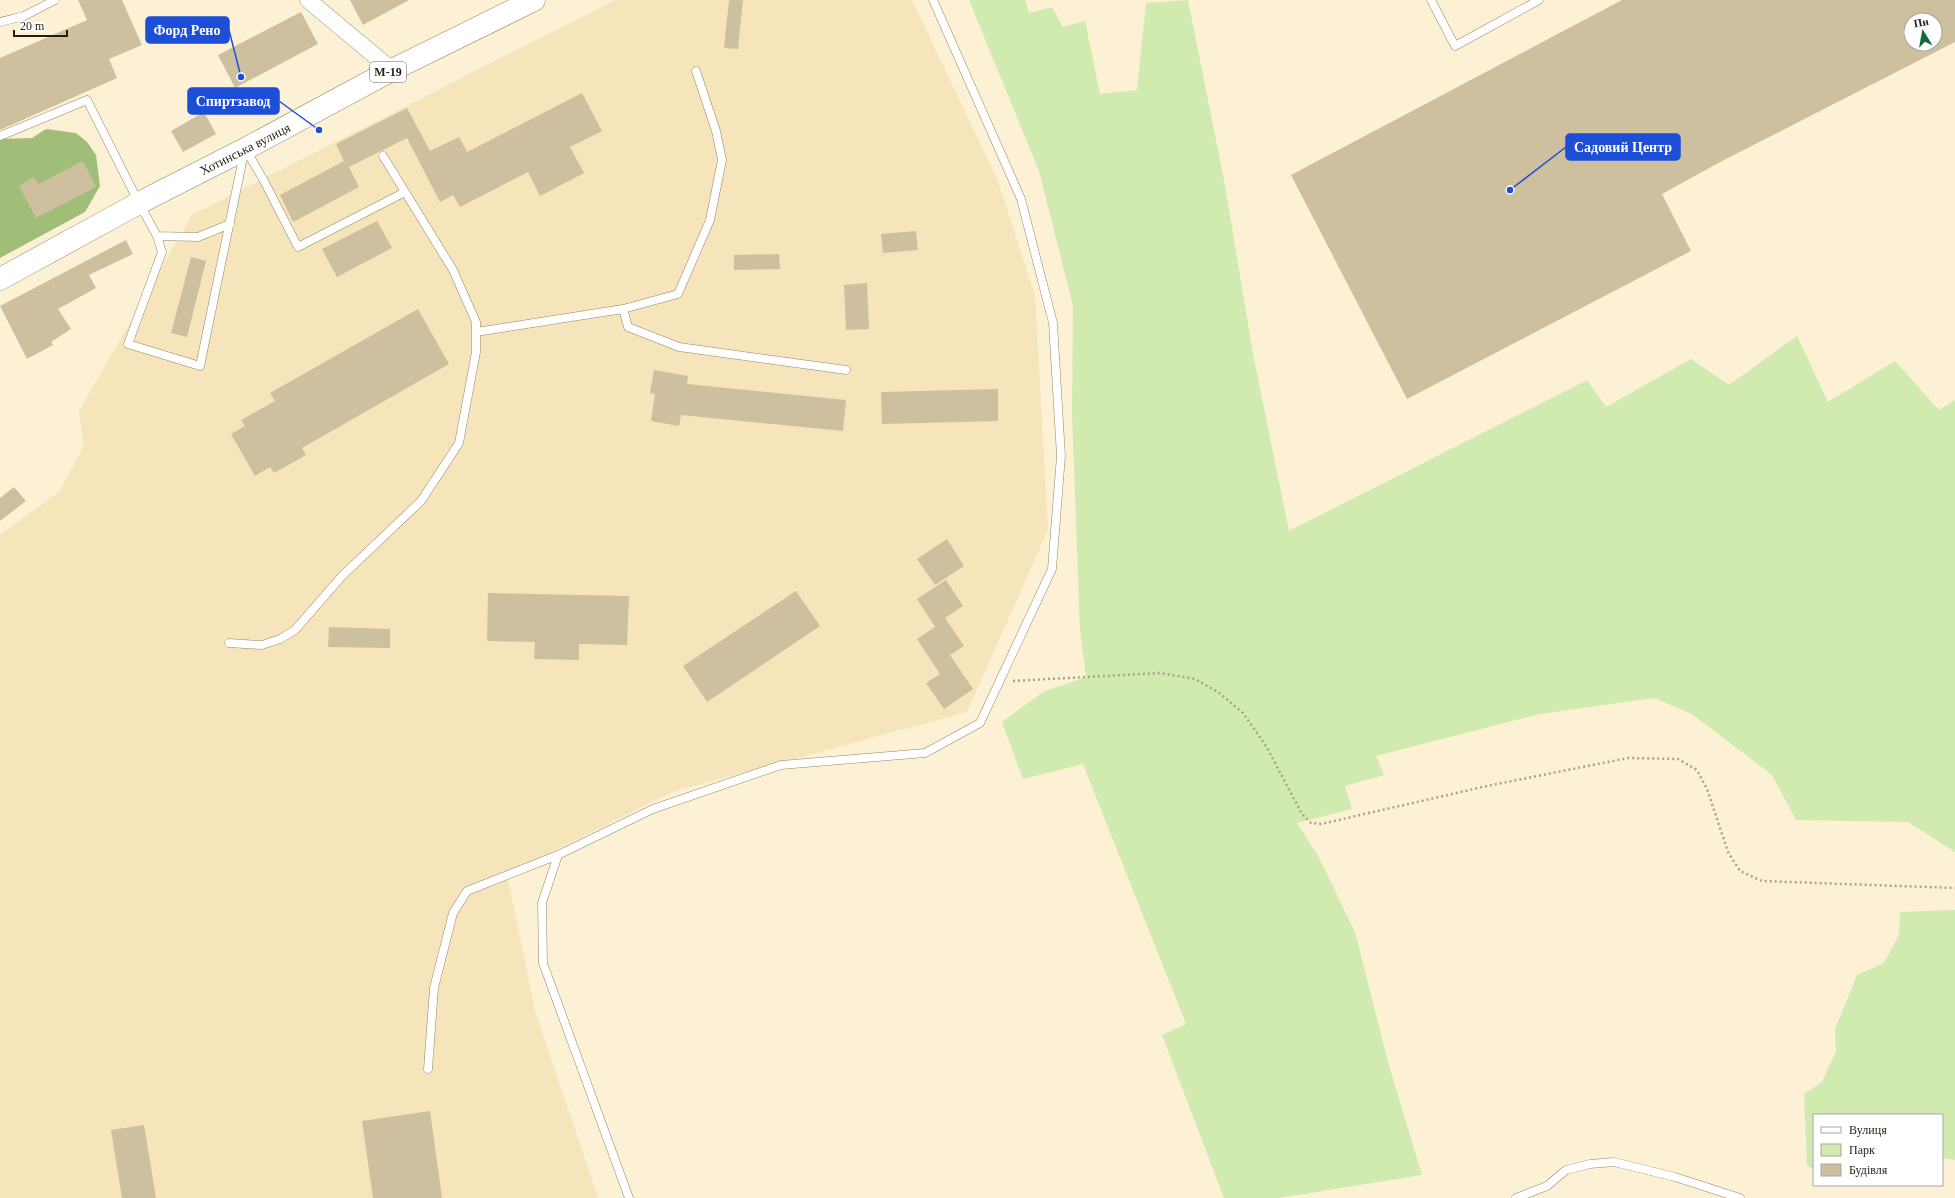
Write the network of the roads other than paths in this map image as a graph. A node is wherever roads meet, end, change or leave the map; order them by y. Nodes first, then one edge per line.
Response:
1 (56, 0) edge
2 (308, 0) edge
3 (534, 0) edge
4 (933, 0) edge
5 (1431, 0) edge
6 (1539, 0) edge
7 (0, 22) edge
8 (392, 70) junction
9 (696, 71) dead end
10 (0, 136) edge
11 (245, 149) junction
12 (382, 156) dead end
13 (405, 192) junction
14 (138, 203) junction
15 (230, 224) junction
16 (157, 236) junction
17 (0, 279) edge
18 (623, 309) junction
19 (476, 332) junction
20 (846, 370) dead end
21 (229, 643) dead end
22 (558, 855) junction
23 (428, 1069) dead end
24 (629, 1198) edge
25 (1516, 1198) edge
26 (1740, 1198) edge

1 - 7 lane
2 - 8 street
3 - 8 highway, Хотинська вулиця / М-19
4 - 22 lane
5 - 6 lane
8 - 11 highway, Хотинська вулиця / М-19
9 - 18 lane
10 - 14 lane
11 - 13 lane
11 - 14 highway, Хотинська вулиця / М-19
11 - 15 lane
12 - 13 lane
13 - 19 lane
14 - 16 lane
14 - 17 highway, Хотинська вулиця / М-19
15 - 16 lane
15 - 16 lane
18 - 19 lane
18 - 20 lane
19 - 21 lane
22 - 23 lane
22 - 24 lane
25 - 26 lane

